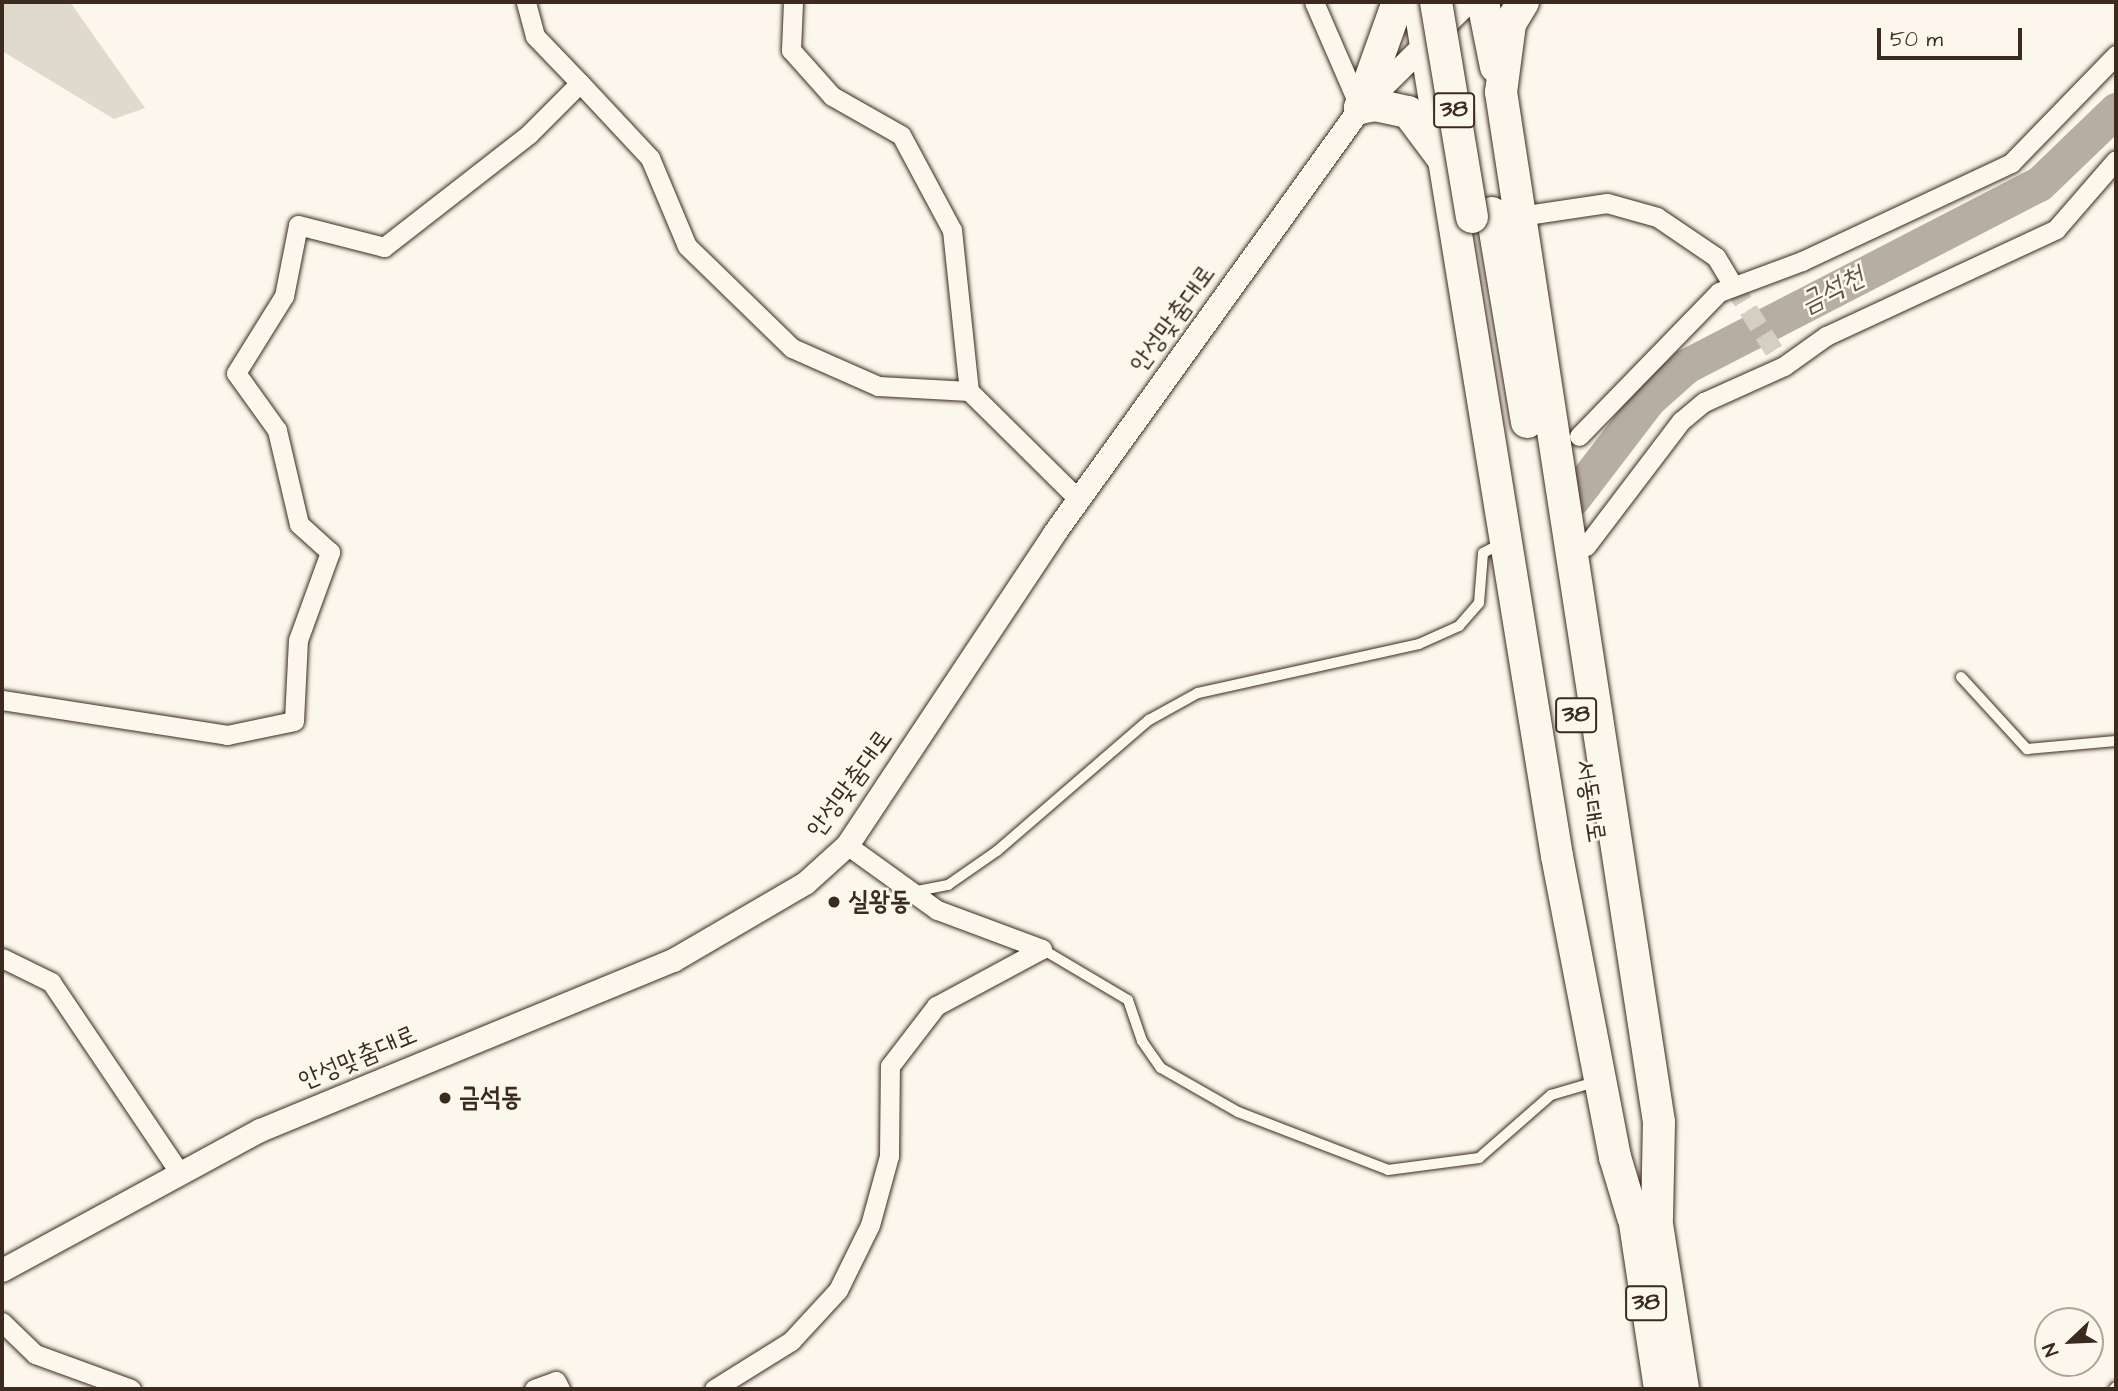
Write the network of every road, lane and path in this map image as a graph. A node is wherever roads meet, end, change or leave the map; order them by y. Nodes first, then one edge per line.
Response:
1 (526, 2) edge
2 (793, 2) edge
3 (1314, 2) edge
4 (1398, 2) edge
5 (1419, 2) edge
6 (1462, 2) edge
7 (1523, 2) edge
8 (1425, 39) junction
9 (2116, 55) edge
10 (580, 83) junction
11 (1501, 92) junction
12 (1360, 108) junction
13 (1444, 160) junction
14 (2116, 160) edge
15 (1495, 215) junction
16 (1733, 285) junction
17 (969, 391) junction
18 (1579, 436) dead end
19 (1077, 499) junction
20 (1505, 542) junction
21 (1586, 546) dead end
22 (1961, 677) dead end
23 (2, 700) edge
24 (2116, 741) edge
25 (847, 845) junction
26 (911, 892) junction
27 (1042, 948) junction
28 (2, 958) edge
29 (1600, 1080) junction
30 (179, 1172) junction
31 (1645, 1217) junction
32 (2, 1270) edge
33 (2, 1322) edge
34 (131, 1389) edge
35 (534, 1389) edge
36 (560, 1389) edge
37 (714, 1389) edge
38 (1659, 1389) edge
39 (1684, 1389) edge

1 - 10 street
2 - 17 street
3 - 12 street
4 - 12 highway
5 - 8 highway
6 - 8 street, 안성맞춤대로
6 - 11 highway
6 - 15 highway, 38
7 - 11 highway
8 - 12 street, 안성맞춤대로
8 - 13 highway
9 - 16 street
10 - 17 street
10 - 23 street
11 - 15 highway
12 - 13 highway
12 - 19 street, 안성맞춤대로
13 - 20 highway
14 - 21 street
15 - 16 street
15 - 31 highway, 서동대로 / 38
16 - 18 street
17 - 19 street
19 - 25 street, 안성맞춤대로
20 - 26 lane
20 - 29 highway
22 - 24 lane
25 - 26 street
25 - 30 street, 안성맞춤대로
26 - 27 street
27 - 29 lane
27 - 37 street
28 - 30 street
29 - 31 highway
30 - 32 street, 안성맞춤대로
31 - 38 main road, 서동대로 / 38
31 - 39 main road, 서동대로 / 38
33 - 34 street
35 - 36 street

